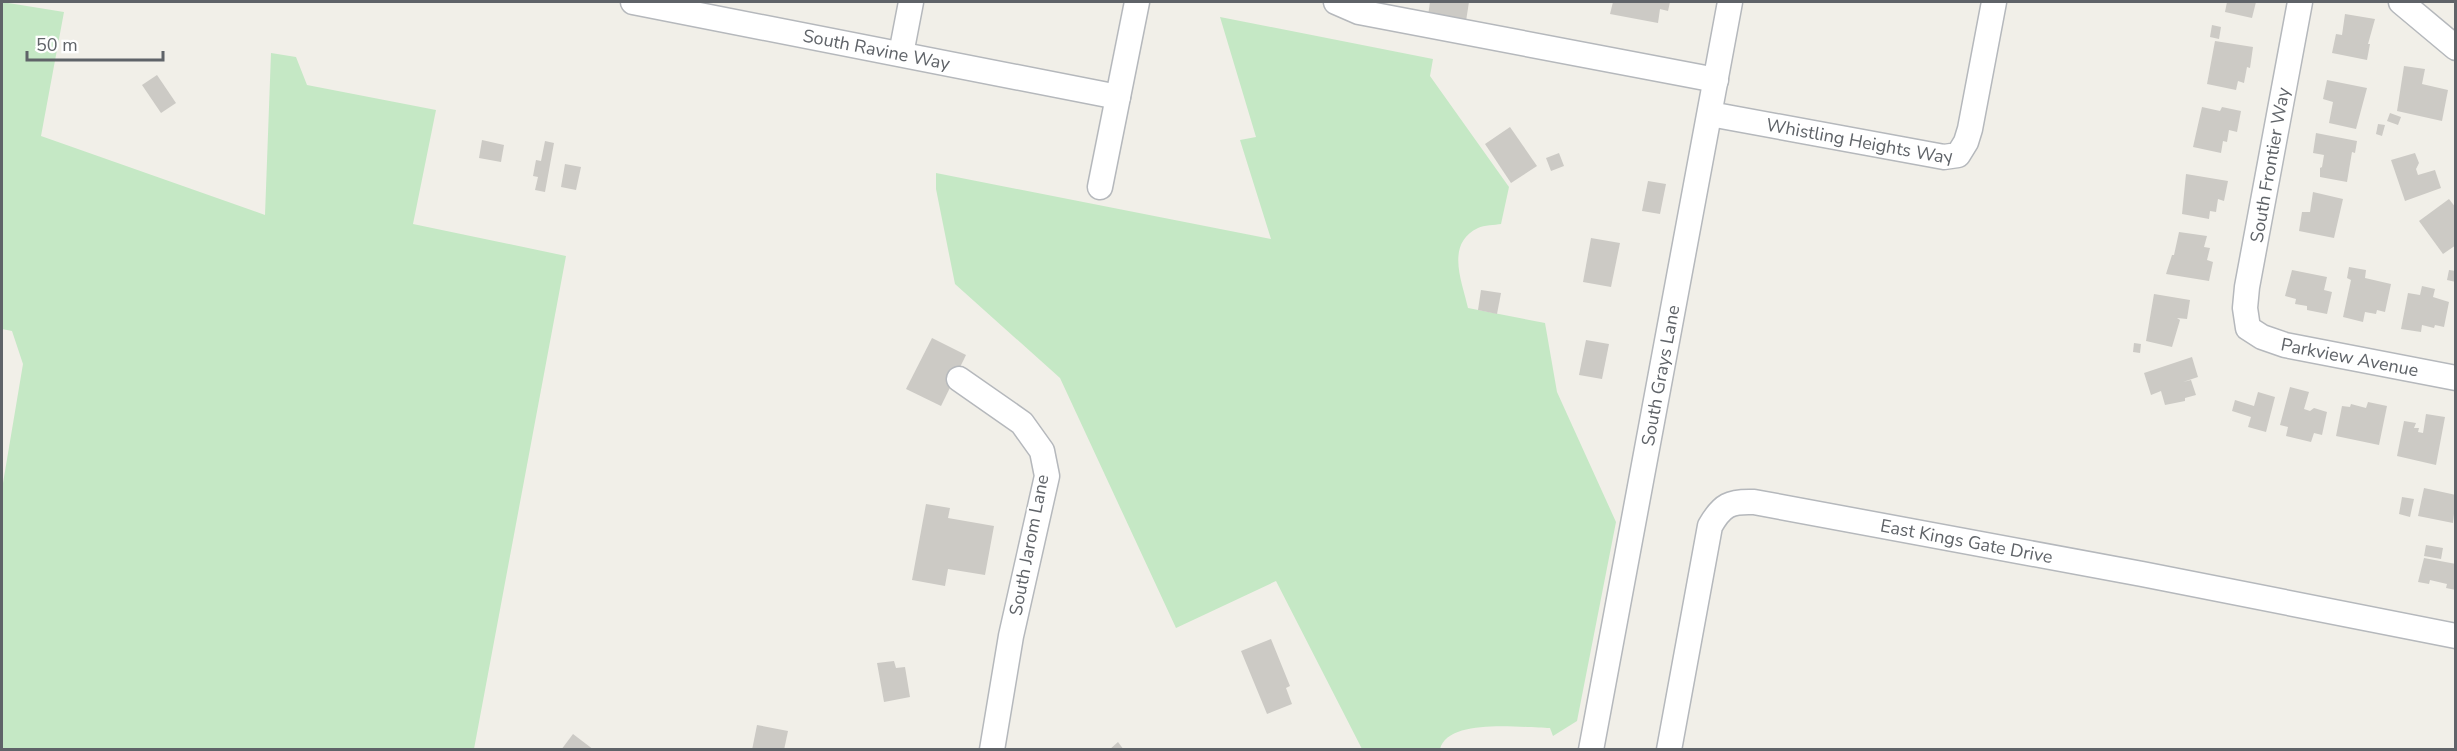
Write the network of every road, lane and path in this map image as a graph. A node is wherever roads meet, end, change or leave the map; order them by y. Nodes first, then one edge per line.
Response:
1 (633, 2) edge
2 (911, 2) edge
3 (1137, 2) edge
4 (1336, 2) edge
5 (1730, 2) edge
6 (1994, 2) edge
7 (2300, 2) edge
8 (2401, 2) edge
9 (681, 6) edge
10 (2456, 48) edge
11 (901, 54) junction
12 (1716, 80) junction
13 (1118, 97) junction
14 (1710, 114) junction
15 (1100, 187) dead end
16 (2248, 328) joint
17 (2456, 378) edge
18 (959, 379) dead end
19 (2456, 636) edge
20 (992, 750) edge
21 (1591, 750) edge
22 (1669, 750) edge

1 - 9 street, South Ravine Way
2 - 11 street
3 - 13 street
4 - 12 street
5 - 12 street, South Grays Lane
6 - 14 street, Whistling Heights Way
7 - 16 street, South Frontier Way
8 - 10 street
9 - 11 street, South Ravine Way
11 - 13 street, South Ravine Way
12 - 14 street, South Grays Lane
13 - 15 street
14 - 21 street, South Grays Lane
16 - 17 street, Parkview Avenue
18 - 20 street, South Jarom Lane
19 - 22 street, East Kings Gate Drive

